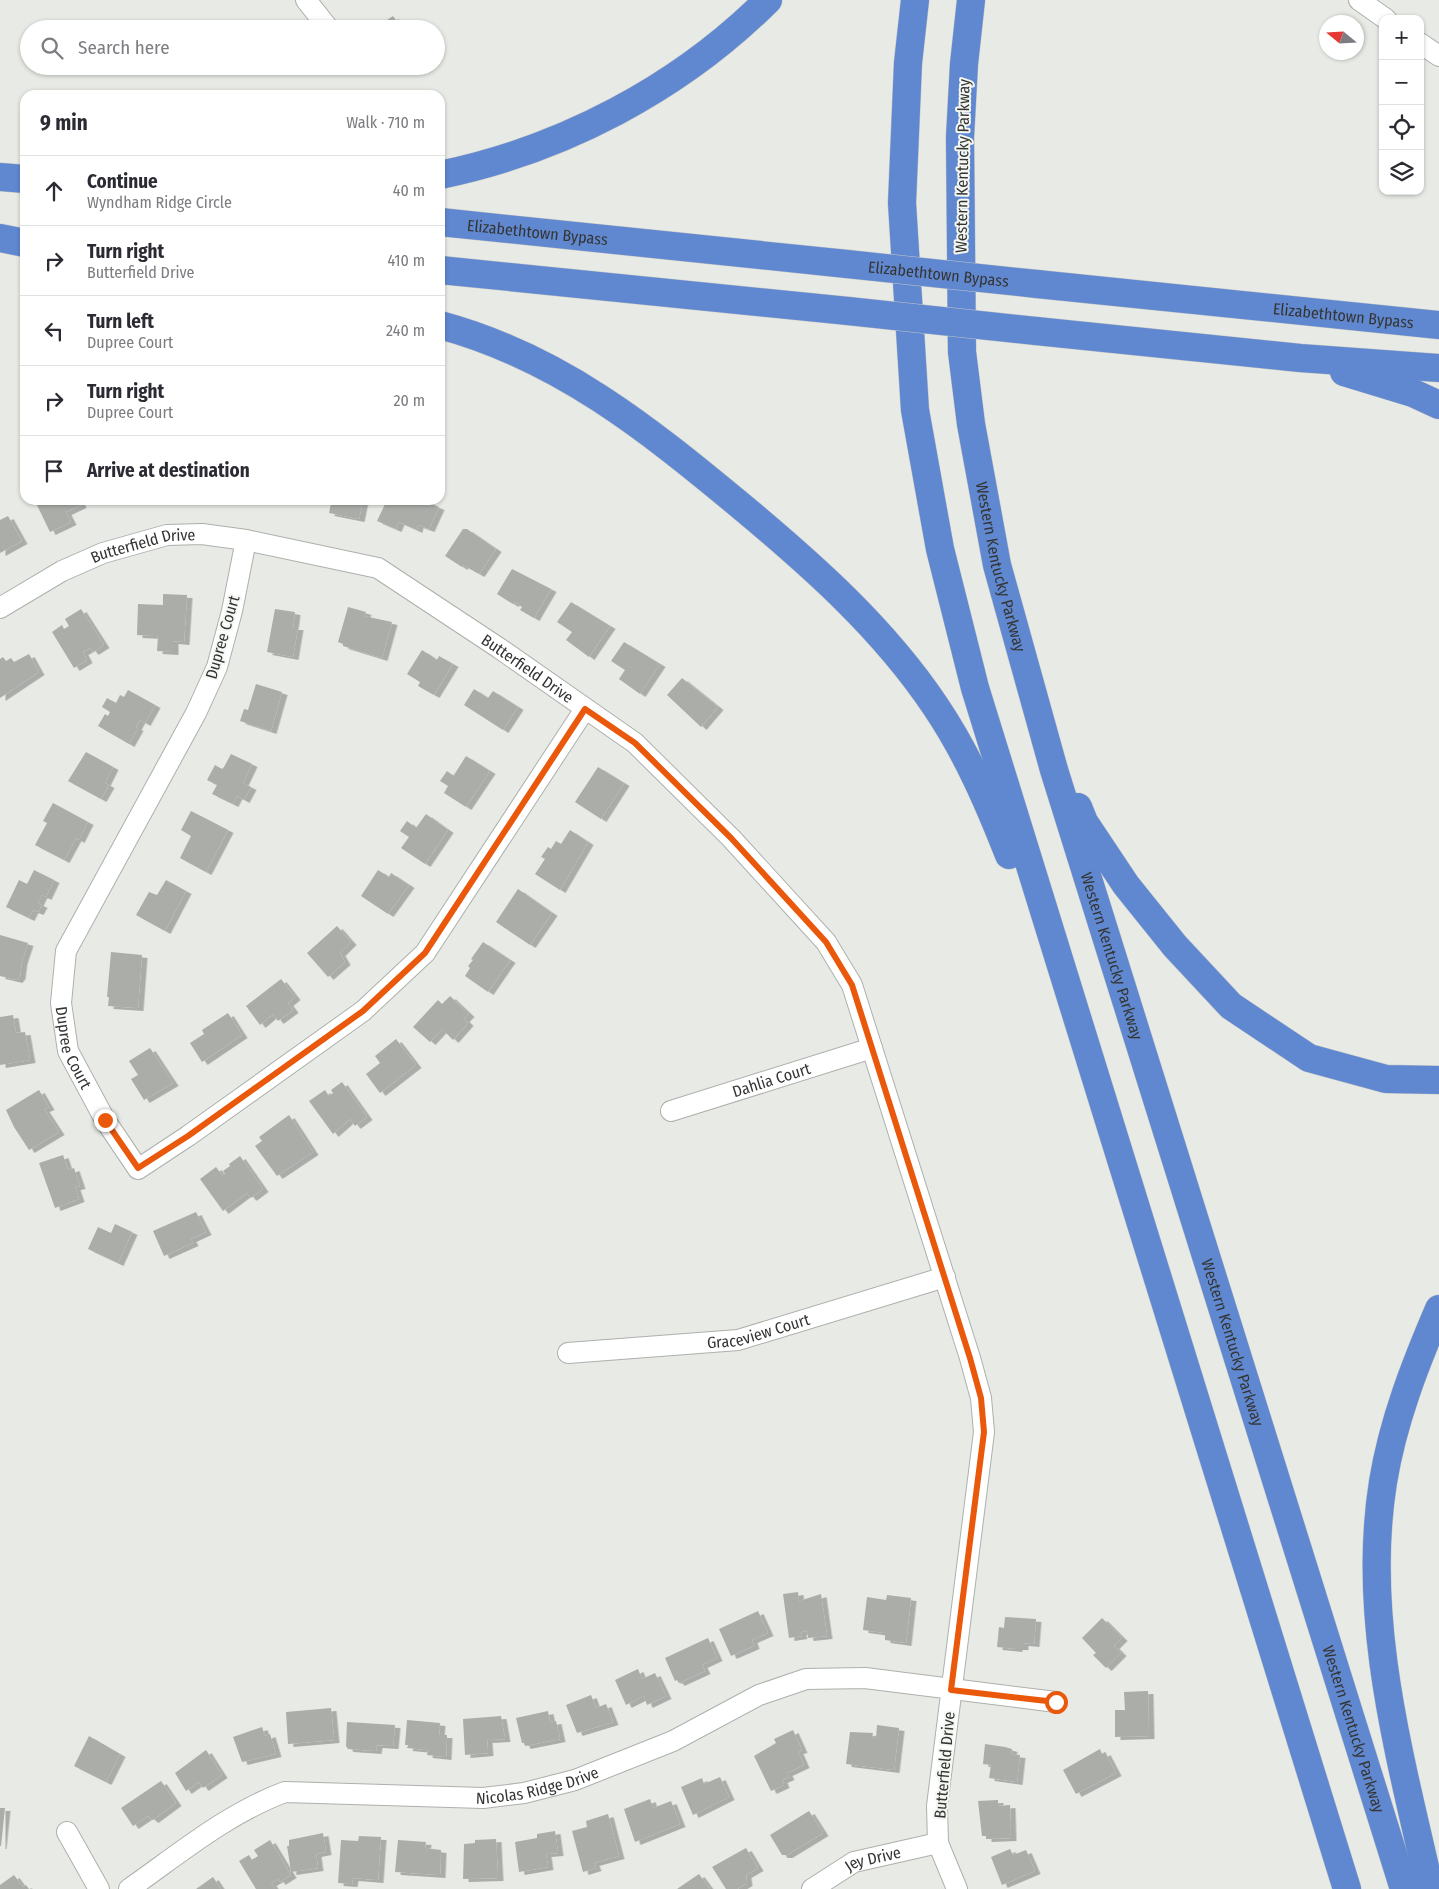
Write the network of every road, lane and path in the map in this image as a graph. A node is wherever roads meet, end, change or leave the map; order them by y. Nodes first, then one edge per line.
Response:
1 (306, 0) edge
2 (768, 0) edge
3 (915, 0) edge
4 (971, 0) edge
5 (1359, 0) edge
6 (1380, 15) edge
7 (322, 20) edge
8 (1424, 46) edge
9 (1439, 56) edge
10 (0, 168) edge
11 (20, 169) edge
12 (445, 174) edge
13 (0, 177) edge
14 (20, 179) edge
15 (445, 223) edge
16 (0, 224) edge
17 (20, 226) edge
18 (0, 238) edge
19 (20, 241) edge
20 (445, 271) edge
21 (1439, 325) edge
22 (445, 327) edge
23 (1300, 358) junction
24 (1439, 368) edge
25 (1439, 405) edge
26 (246, 540) junction
27 (0, 608) edge
28 (1031, 691) junction
29 (585, 709) junction
30 (872, 1048) junction
31 (1439, 1080) edge
32 (671, 1111) dead end
33 (1125, 1175) junction
34 (944, 1278) junction
35 (1439, 1309) edge
36 (568, 1353) dead end
37 (951, 1690) junction
38 (1056, 1702) dead end
39 (67, 1832) dead end
40 (938, 1843) junction
41 (98, 1889) edge
42 (129, 1889) edge
43 (812, 1889) edge
44 (957, 1889) edge
45 (1348, 1889) edge
46 (1404, 1889) edge
47 (1430, 1889) edge

1 - 7 street
2 - 12 highway
3 - 33 highway
4 - 28 highway, Western Kentucky Parkway
5 - 6 street
8 - 9 street
10 - 11 highway
13 - 14 highway
15 - 21 highway, Elizabethtown Bypass, bridge
16 - 17 highway
18 - 19 highway
20 - 23 highway, bridge
22 - 33 highway
23 - 24 highway
23 - 25 highway
26 - 27 street, Butterfield Drive
26 - 29 street, Butterfield Drive
26 - 29 street, Dupree Court
28 - 31 highway
28 - 46 highway, Western Kentucky Parkway
29 - 30 street, Butterfield Drive
30 - 32 street, Dahlia Court
30 - 34 street, Butterfield Drive
33 - 45 highway
34 - 36 street, Graceview Court
34 - 37 street, Butterfield Drive
35 - 47 highway
37 - 38 street, Nicolas Ridge Drive
37 - 40 street, Butterfield Drive
37 - 42 street, Nicolas Ridge Drive
39 - 41 street
40 - 43 street, Jey Drive
40 - 44 street, Butterfield Drive

